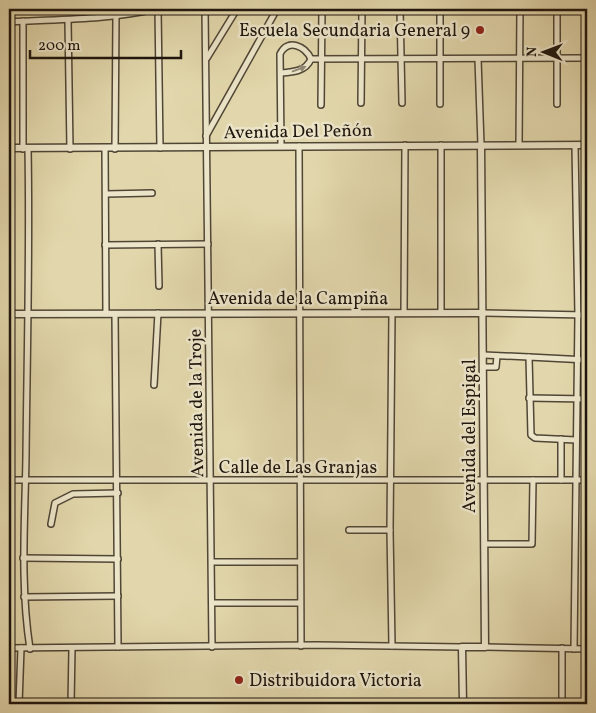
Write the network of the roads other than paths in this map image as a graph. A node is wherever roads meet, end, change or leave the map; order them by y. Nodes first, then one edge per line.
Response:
1 (157, 9) edge
2 (205, 9) edge
3 (237, 9) edge
4 (277, 9) edge
5 (322, 9) edge
6 (362, 9) edge
7 (400, 9) edge
8 (440, 9) edge
9 (520, 9) edge
10 (557, 9) edge
11 (116, 16) junction
12 (23, 21) junction
13 (68, 21) junction
14 (9, 22) edge
15 (206, 58) junction
16 (322, 58) junction
17 (361, 58) junction
18 (519, 58) junction
19 (587, 58) edge
20 (311, 59) junction
21 (401, 59) junction
22 (440, 59) junction
23 (478, 59) junction
24 (557, 59) junction
25 (281, 73) junction
26 (361, 103) dead end
27 (402, 103) dead end
28 (440, 104) dead end
29 (558, 104) dead end
30 (321, 105) dead end
31 (205, 137) junction
32 (405, 145) junction
33 (442, 145) junction
34 (481, 145) junction
35 (519, 145) junction
36 (281, 146) junction
37 (299, 146) junction
38 (575, 146) junction
39 (587, 146) edge
40 (9, 148) edge
41 (70, 148) junction
42 (160, 148) junction
43 (205, 148) junction
44 (25, 149) junction
45 (105, 149) junction
46 (115, 149) junction
47 (106, 194) junction
48 (152, 194) dead end
49 (158, 244) junction
50 (208, 244) junction
51 (106, 245) junction
52 (159, 286) dead end
53 (158, 313) junction
54 (209, 313) junction
55 (300, 313) junction
56 (392, 313) junction
57 (404, 313) junction
58 (441, 313) junction
59 (483, 313) junction
60 (9, 314) edge
61 (28, 314) junction
62 (106, 314) junction
63 (115, 314) junction
64 (578, 315) junction
65 (587, 315) edge
66 (484, 355) junction
67 (496, 356) junction
68 (529, 357) junction
69 (578, 360) junction
70 (587, 360) edge
71 (483, 367) junction
72 (154, 385) dead end
73 (529, 398) junction
74 (587, 398) edge
75 (577, 399) junction
76 (561, 439) junction
77 (576, 440) junction
78 (9, 480) edge
79 (392, 480) junction
80 (533, 480) junction
81 (561, 480) junction
82 (576, 480) junction
83 (587, 480) edge
84 (25, 481) junction
85 (212, 481) junction
86 (299, 481) junction
87 (484, 481) junction
88 (118, 482) junction
89 (118, 494) junction
90 (50, 524) dead end
91 (349, 530) dead end
92 (390, 530) junction
93 (485, 544) junction
94 (23, 558) junction
95 (118, 558) junction
96 (212, 562) junction
97 (299, 562) junction
98 (118, 596) junction
99 (24, 597) junction
100 (212, 603) junction
101 (299, 603) junction
102 (300, 646) junction
103 (392, 646) junction
104 (118, 647) junction
105 (212, 647) junction
106 (462, 647) junction
107 (485, 647) junction
108 (9, 648) edge
109 (21, 648) junction
110 (30, 648) junction
111 (72, 648) junction
112 (562, 648) junction
113 (574, 649) junction
114 (587, 649) edge
115 (19, 704) edge
116 (71, 704) edge
117 (463, 704) edge
118 (562, 704) edge

1 - 11 street
1 - 42 street
2 - 15 street, Avenida de la Troje
3 - 15 street
4 - 31 street
5 - 16 street
6 - 17 street
7 - 21 street
8 - 22 street
9 - 18 street
10 - 24 street
11 - 13 street
11 - 46 street
12 - 13 street
12 - 14 street
12 - 44 street
13 - 41 street
15 - 31 street, Avenida de la Troje
16 - 17 street
16 - 20 street
16 - 30 street
17 - 21 street
17 - 26 street
18 - 23 street
18 - 24 street
18 - 35 street
19 - 24 street
25 -> 20 street
20 - 25 street
21 - 22 street
21 - 27 street
22 - 23 street
22 - 28 street
23 - 34 street
24 - 29 street
25 - 36 street
31 - 43 street, Avenida de la Troje
32 - 33 street, Avenida Del Peñón
32 - 37 street, Avenida Del Peñón
32 - 57 street
33 - 34 street, Avenida Del Peñón
33 - 58 street
34 - 35 street, Avenida Del Peñón
34 - 59 street, Avenida del Espigal
35 - 38 street, Avenida Del Peñón
36 - 37 street, Avenida Del Peñón
36 - 43 street, Avenida Del Peñón
37 - 55 street
38 - 39 street, Avenida Del Peñón
38 - 64 street
40 - 44 street, Avenida Del Peñón
41 - 44 street, Avenida Del Peñón
41 - 45 street, Avenida Del Peñón
42 - 43 street, Avenida Del Peñón
42 - 46 street, Avenida Del Peñón
43 - 50 street, Avenida de la Troje
44 - 61 street
45 - 46 street, Avenida Del Peñón
45 - 47 street
47 - 48 street
47 - 51 street
49 - 50 street
49 - 51 street
49 - 52 street
50 - 54 street, Avenida de la Troje
51 - 62 street
53 - 54 street, Avenida de la Campiña
53 - 63 street, Avenida de la Campiña
53 - 72 street
54 - 55 street, Avenida de la Campiña
54 - 85 street, Avenida de la Troje
55 - 56 street, Avenida de la Campiña
55 - 86 street
56 - 57 street, Avenida de la Campiña
56 - 79 street
57 - 58 street, Avenida de la Campiña
58 - 59 street, Avenida de la Campiña
59 - 64 street, Avenida de la Campiña
59 - 66 street, Avenida del Espigal
60 - 61 street, Avenida de la Campiña
61 - 62 street, Avenida de la Campiña
61 - 84 street
62 - 63 street, Avenida de la Campiña
63 - 88 street
64 - 65 street, Avenida de la Campiña
64 - 69 street
66 - 67 street
66 - 71 street, Avenida del Espigal
67 - 68 street
67 - 71 street
68 - 69 street
68 - 73 street
69 - 70 street
69 - 75 street
71 - 87 street, Avenida del Espigal
73 - 75 street
73 - 76 street
74 - 75 street
75 - 77 street
76 - 77 street
76 - 81 street
77 - 82 street
78 - 84 street, Calle de Las Granjas
79 - 86 street, Calle de Las Granjas
79 - 87 street, Calle de Las Granjas
79 - 92 street
80 - 81 street, Calle de Las Granjas
80 - 87 street, Calle de Las Granjas
80 - 93 street
81 - 82 street, Calle de Las Granjas
82 - 83 street, Calle de Las Granjas
82 - 113 street
84 - 88 street, Calle de Las Granjas
84 - 94 street
85 - 86 street, Calle de Las Granjas
85 - 88 street, Calle de Las Granjas
85 - 96 street, Avenida de la Troje
86 - 97 street
87 - 93 street, Avenida del Espigal
88 - 89 street
89 - 90 street
89 - 95 street
91 - 92 street
92 - 103 street
93 - 107 street, Avenida del Espigal
94 - 95 street
94 - 99 street
95 - 98 street
96 - 97 street
96 - 100 street, Avenida de la Troje
97 - 101 street
98 - 99 street
98 - 104 street
99 - 110 street
100 - 101 street
100 - 105 street, Avenida de la Troje
101 - 102 street
102 - 103 street
102 - 105 street
103 - 106 street
104 - 105 street
104 - 111 street
106 - 107 street
106 - 117 street
107 - 112 street
108 - 109 street
109 - 110 street
109 - 115 street
110 - 111 street
111 - 116 street
112 - 113 street
112 - 118 street
113 - 114 street

